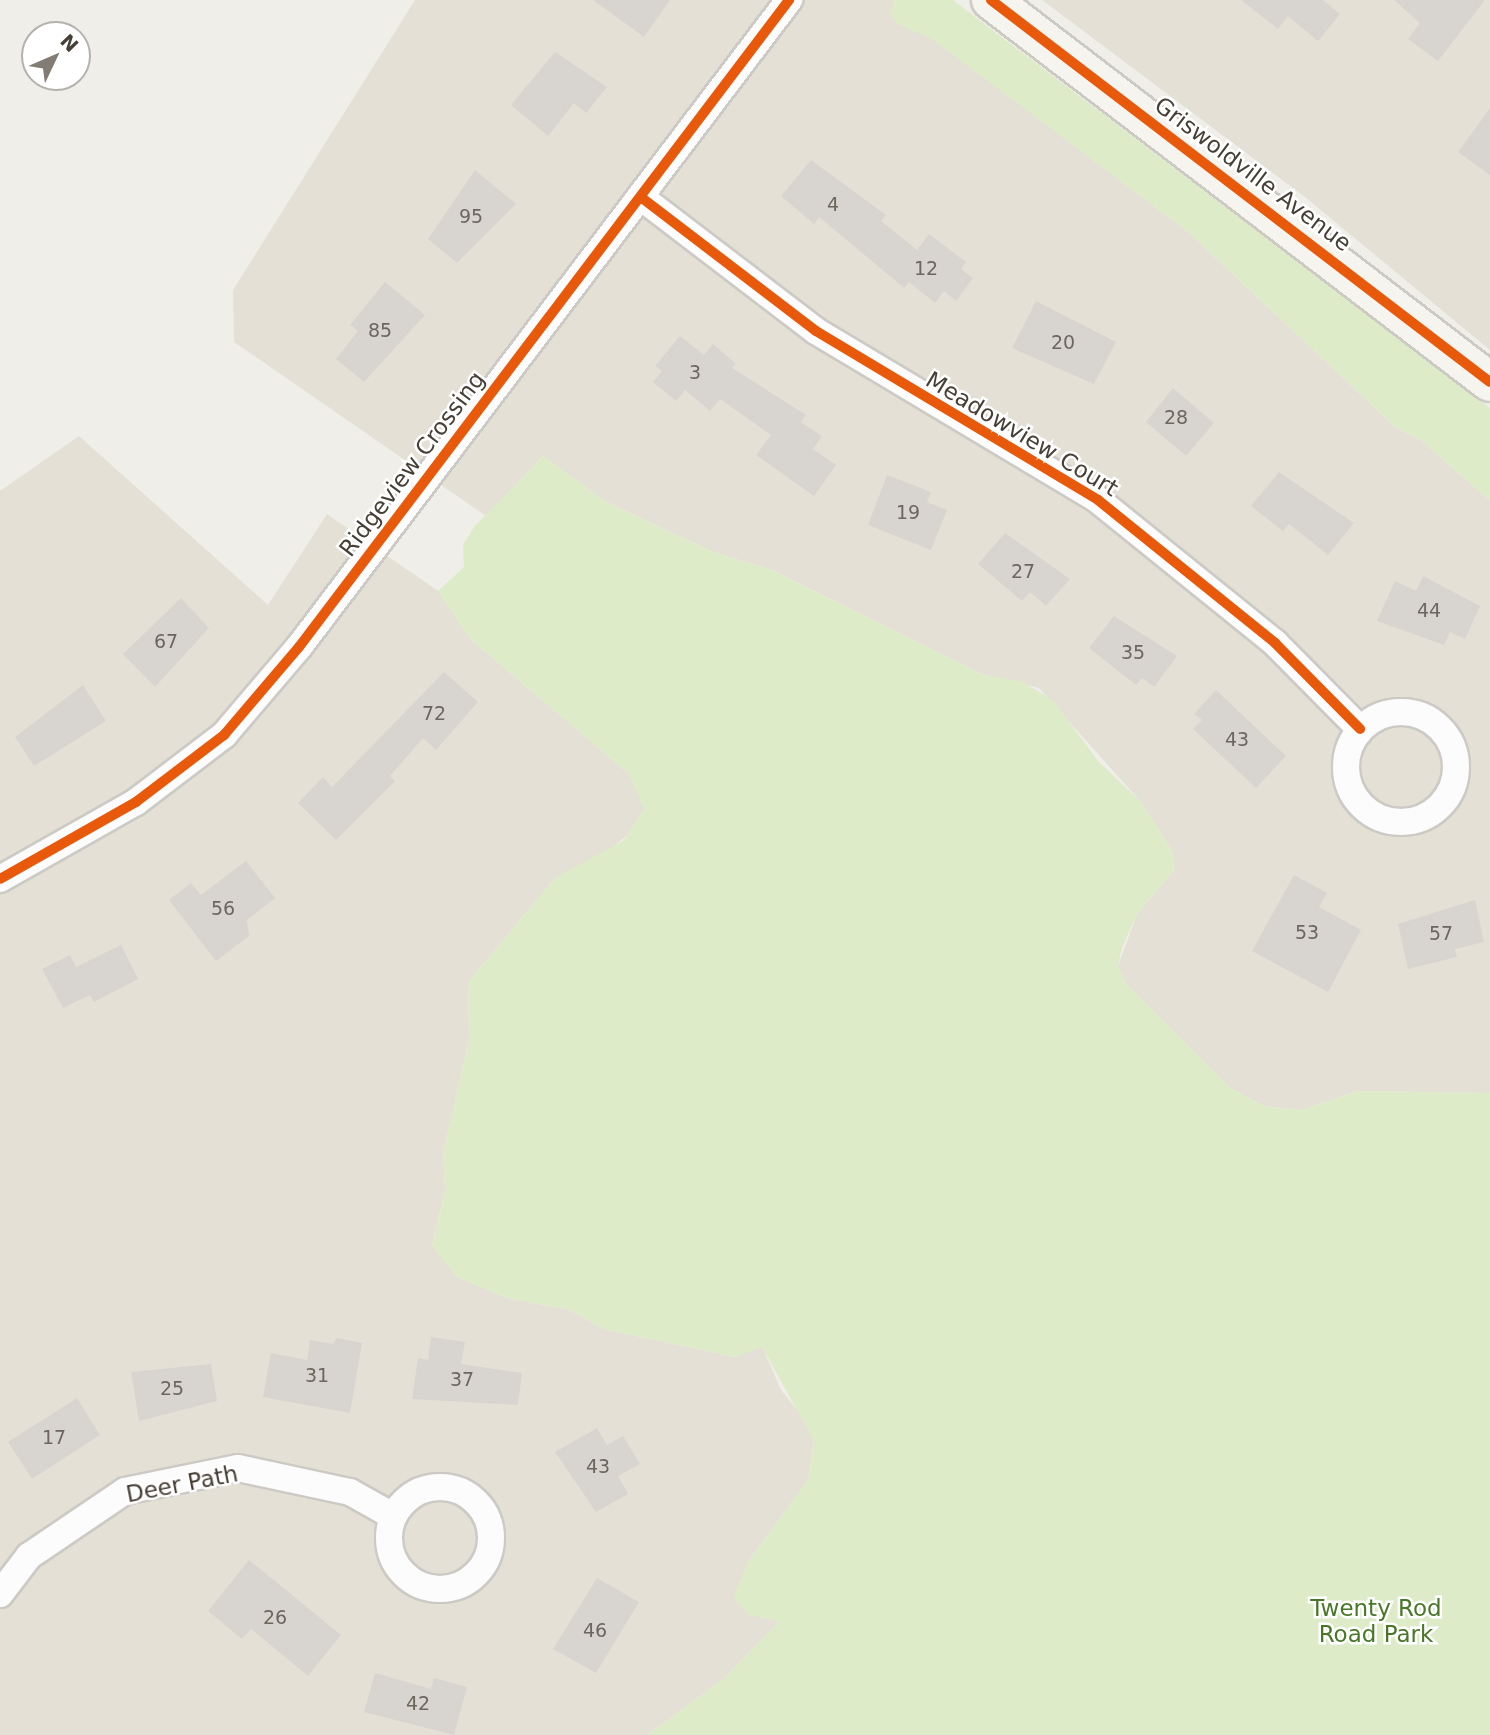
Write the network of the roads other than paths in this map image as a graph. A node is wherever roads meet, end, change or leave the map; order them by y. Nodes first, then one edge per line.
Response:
1 (789, 0) edge
2 (991, 0) edge
3 (642, 198) junction
4 (1490, 382) edge
5 (1360, 729) junction
6 (0, 878) edge
7 (393, 1516) dead end
8 (0, 1594) edge

1 - 3 street, Ridgeview Crossing
2 - 4 street, Griswoldville Avenue
3 - 5 street, Meadowview Court
3 - 6 street, Ridgeview Crossing
5 - 5 street
7 - 8 street, Deer Path

